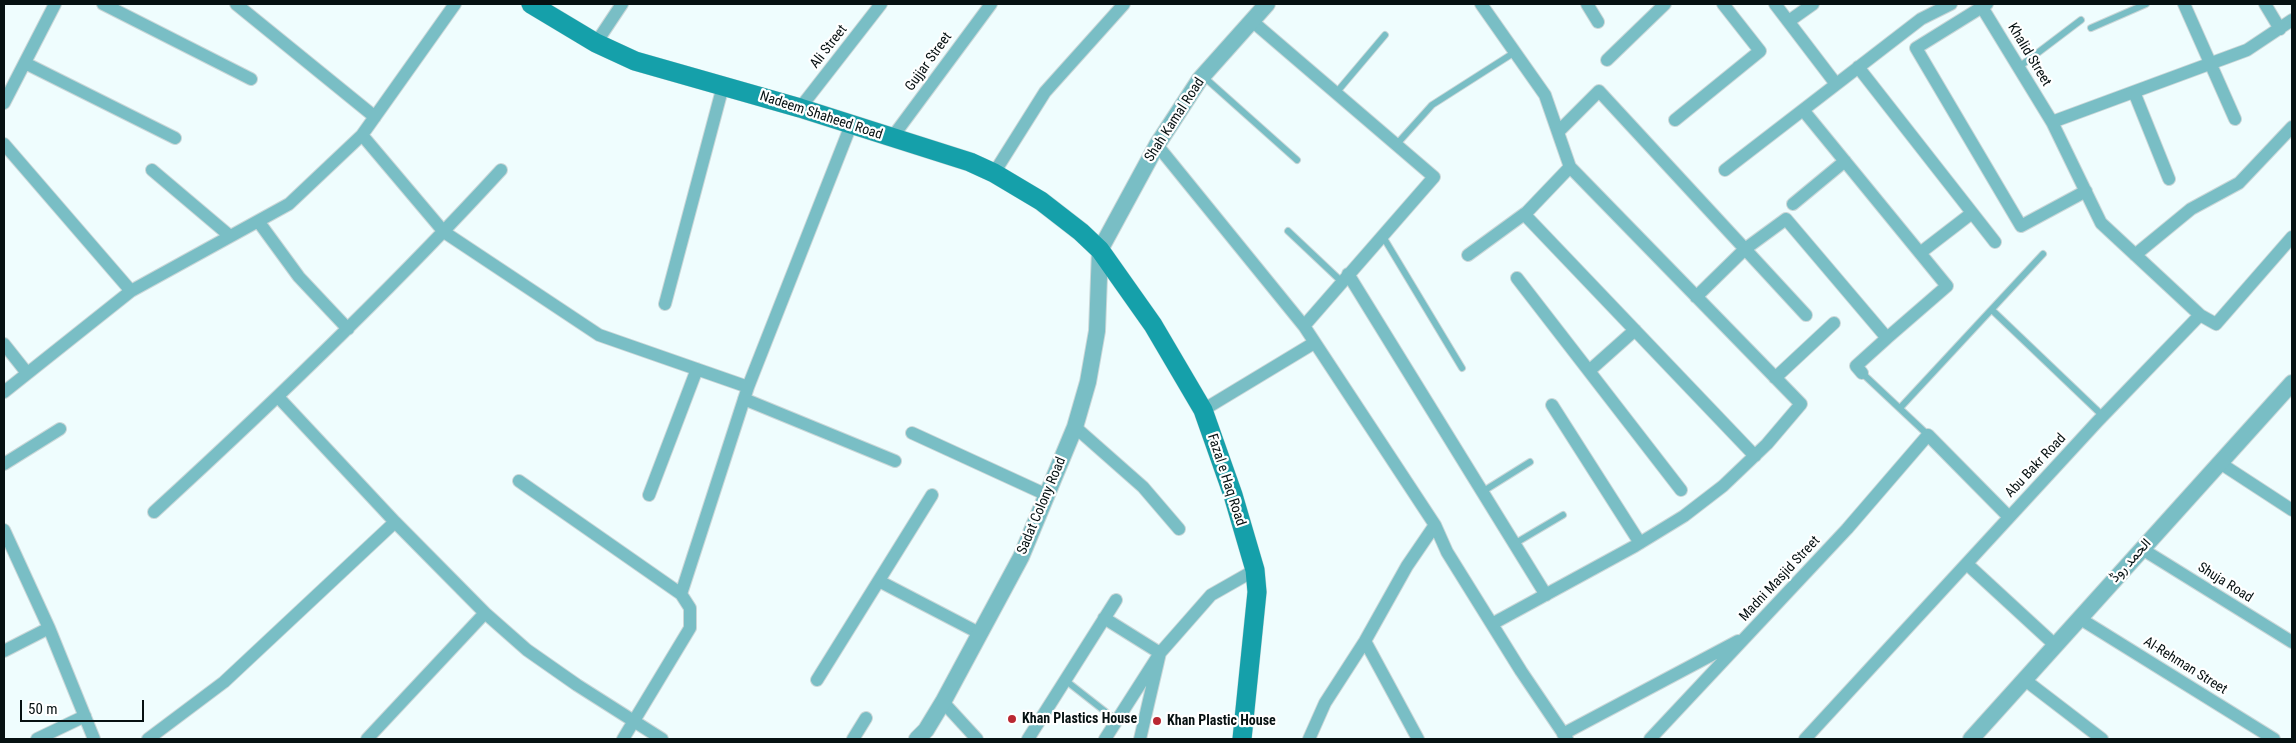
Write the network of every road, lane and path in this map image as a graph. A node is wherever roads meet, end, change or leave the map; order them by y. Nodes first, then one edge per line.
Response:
1 (55, 4) edge
2 (102, 4) edge
3 (236, 4) edge
4 (455, 4) edge
5 (531, 4) edge
6 (622, 4) edge
7 (881, 4) edge
8 (991, 4) edge
9 (1124, 4) edge
10 (1267, 4) edge
11 (1587, 4) edge
12 (1665, 4) edge
13 (1723, 4) edge
14 (1775, 4) edge
15 (1813, 4) edge
16 (1950, 4) edge
17 (2146, 4) edge
18 (2184, 4) edge
19 (2265, 4) edge
20 (1485, 5) edge
21 (1983, 5) edge
22 (2081, 20) dead end
23 (2292, 20) edge
24 (1252, 21) junction
25 (1598, 22) dead end
26 (1789, 22) junction
27 (2091, 28) dead end
28 (2280, 28) junction
29 (1385, 35) dead end
30 (596, 43) junction
31 (1515, 52) junction
32 (1607, 60) dead end
33 (25, 63) junction
34 (2211, 64) junction
35 (2019, 67) junction
36 (1858, 68) junction
37 (1203, 76) junction
38 (251, 79) dead end
39 (1836, 84) junction
40 (723, 86) junction
41 (2134, 92) junction
42 (1336, 93) junction
43 (4, 103) edge
44 (800, 108) junction
45 (1803, 110) junction
46 (376, 117) junction
47 (2235, 119) dead end
48 (1675, 120) dead end
49 (2052, 122) junction
50 (852, 125) junction
51 (2292, 127) edge
52 (1559, 131) junction
53 (362, 135) junction
54 (176, 138) dead end
55 (891, 139) junction
56 (4, 144) edge
57 (1157, 145) junction
58 (1396, 145) junction
59 (1297, 160) dead end
60 (1845, 161) junction
61 (1570, 167) junction
62 (152, 170) dead end
63 (501, 170) dead end
64 (1725, 170) dead end
65 (994, 173) junction
66 (2169, 179) dead end
67 (2086, 191) junction
68 (1793, 204) dead end
69 (1972, 212) junction
70 (1524, 214) junction
71 (258, 221) junction
72 (1288, 231) dead end
73 (444, 232) junction
74 (1382, 235) junction
75 (230, 236) junction
76 (2292, 238) edge
77 (1995, 242) dead end
78 (1745, 248) junction
79 (1100, 250) junction
80 (1920, 253) junction
81 (2043, 254) dead end
82 (2135, 254) junction
83 (1468, 256) dead end
84 (1344, 278) junction
85 (1517, 278) dead end
86 (132, 291) junction
87 (1696, 296) junction
88 (665, 304) dead end
89 (1992, 310) junction
90 (1806, 315) dead end
91 (2200, 315) junction
92 (1834, 323) dead end
93 (1304, 326) junction
94 (348, 329) junction
95 (1635, 330) junction
96 (1887, 338) junction
97 (1314, 343) junction
98 (4, 344) edge
99 (1462, 368) dead end
100 (696, 369) junction
101 (1589, 371) junction
102 (27, 373) junction
103 (1862, 373) joint
104 (1775, 378) junction
105 (2291, 388) edge
106 (4, 392) edge
107 (746, 393) junction
108 (279, 398) junction
109 (1552, 405) dead end
110 (1900, 408) junction
111 (1203, 410) junction
112 (2103, 416) junction
113 (1075, 427) junction
114 (60, 429) dead end
115 (912, 433) dead end
116 (1928, 435) junction
117 (1755, 456) junction
118 (895, 461) dead end
119 (1530, 462) dead end
120 (2220, 463) junction
121 (4, 464) edge
122 (519, 481) dead end
123 (1681, 490) dead end
124 (1482, 492) junction
125 (649, 495) dead end
126 (932, 495) dead end
127 (1047, 495) junction
128 (2292, 510) edge
129 (154, 512) dead end
130 (1564, 515) dead end
131 (2009, 517) junction
132 (394, 522) junction
133 (1435, 525) junction
134 (1179, 529) dead end
135 (4, 532) edge
136 (1640, 543) junction
137 (1514, 544) junction
138 (2142, 549) junction
139 (1967, 564) junction
140 (1255, 570) junction
141 (879, 581) junction
142 (681, 594) junction
143 (1546, 595) junction
144 (1116, 600) dead end
145 (484, 613) junction
146 (1104, 618) junction
147 (2079, 618) junction
148 (1492, 624) junction
149 (49, 628) junction
150 (979, 633) junction
151 (1747, 636) junction
152 (1365, 641) junction
153 (2292, 642) edge
154 (2055, 645) junction
155 (4, 651) edge
156 (1160, 653) junction
157 (817, 680) dead end
158 (1065, 680) junction
159 (2025, 680) junction
160 (943, 702) junction
161 (84, 716) junction
162 (866, 718) dead end
163 (1116, 720) junction
164 (634, 722) junction
165 (1412, 736) edge
166 (1565, 736) edge
167 (36, 739) edge
168 (94, 739) edge
169 (148, 739) edge
170 (367, 739) edge
171 (623, 739) edge
172 (662, 739) edge
173 (853, 739) edge
174 (917, 739) edge
175 (977, 739) edge
176 (1028, 739) edge
177 (1105, 739) edge
178 (1140, 739) edge
179 (1242, 739) edge
180 (1309, 739) edge
181 (1650, 739) edge
182 (1805, 739) edge
183 (1971, 739) edge
184 (2102, 739) edge
185 (2274, 739) edge

1 - 33 street
2 - 38 street
3 - 46 street
4 - 46 street
5 - 30 main road, Nadeem Shaheed Road
6 - 30 street
7 - 44 street, Ali Street
8 - 55 street, Gujjar Street
9 - 65 street
10 - 24 street, Shah Kamal Road
11 - 25 street
12 - 32 street
13 - 48 street
14 - 26 street
15 - 26 street
16 - 36 street
17 - 27 lane
18 - 34 street
19 - 28 street
20 - 31 street
21 - 35 street, Khalid Street
21 - 67 street
22 - 35 lane
23 - 28 street
24 - 37 street, Shah Kamal Road
24 - 42 street
26 - 39 street
28 - 34 street
29 - 42 lane
30 - 40 main road, Nadeem Shaheed Road
31 - 52 street
31 - 58 lane
33 - 43 street
33 - 54 street
34 - 41 street
34 - 47 street
35 - 49 street, Khalid Street
36 - 39 street
36 - 69 street
37 - 57 street, Shah Kamal Road
37 - 59 lane
39 - 45 street
40 - 44 main road, Nadeem Shaheed Road
40 - 88 street
41 - 49 street
41 - 66 street
42 - 58 street
44 - 50 main road, Nadeem Shaheed Road
45 - 60 street
45 - 64 street
46 - 53 street
49 - 67 street, Khalid Street
50 - 55 main road, Nadeem Shaheed Road
50 - 107 street
51 - 82 street
52 - 61 street
52 - 78 street
53 - 71 street
53 - 73 street
55 - 65 main road, Nadeem Shaheed Road
56 - 86 street
57 - 79 street, Shah Kamal Road
57 - 93 street
58 - 74 street
60 - 68 street
60 - 80 street
61 - 70 street
61 - 87 street
62 - 75 street
63 - 73 street
65 - 79 main road, Nadeem Shaheed Road
67 - 82 street, Khalid Street
69 - 77 street
69 - 80 street
70 - 83 street
70 - 95 street
71 - 75 street
71 - 94 street
72 - 84 lane
73 - 94 street
73 - 100 street
74 - 84 street
74 - 99 lane
75 - 86 street
76 - 91 street
78 - 87 street
78 - 90 street
78 - 96 street
79 - 111 main road, Fazal e Haq Road
79 - 113 street, Sadat Colony Road
80 - 96 street
81 - 89 lane
82 - 91 street
84 - 93 street
84 - 124 street
85 - 101 street
86 - 102 street
87 - 104 street
89 - 110 lane
89 - 112 lane
91 - 112 street, Abu Bakr Road
92 - 104 street
93 - 97 street
94 - 108 street
95 - 101 street
95 - 117 street
96 - 103 street
97 - 111 street
97 - 133 street
98 - 102 street
100 - 107 street
100 - 125 street
101 - 123 street
102 - 106 street
103 - 110 lane
104 - 117 street
105 - 120 street, الحمد روڈ
107 - 118 street
107 - 142 street
108 - 129 street
108 - 132 street
109 - 136 street
110 - 116 lane
111 - 140 main road, Fazal e Haq Road
112 - 131 street, Abu Bakr Road
113 - 127 street, Sadat Colony Road
113 - 134 street
114 - 121 street
115 - 127 street
116 - 131 street
116 - 151 street, Madni Masjid Street
117 - 136 street
119 - 124 lane
120 - 128 street
120 - 138 street, الحمد روڈ
122 - 142 street
124 - 137 street
126 - 141 street
127 - 150 street, Sadat Colony Road
130 - 137 lane
131 - 139 street, Abu Bakr Road
132 - 145 street
132 - 169 street
133 - 148 street
133 - 152 street
135 - 149 street
136 - 143 street
137 - 143 street
138 - 147 street, الحمد روڈ
138 - 153 street, Shuja Road
139 - 154 street
139 - 182 street, Abu Bakr Road
140 - 156 street
140 - 179 main road, Fazal e Haq Road
141 - 150 street
141 - 157 street
142 - 164 street
143 - 148 street
144 - 146 street
145 - 164 street
145 - 170 street
146 - 156 street
146 - 158 street
147 - 154 street, الحمد روڈ
147 - 185 street, Al-Rehman Street
148 - 166 street
149 - 155 street
149 - 161 street
150 - 160 street, Sadat Colony Road
151 - 166 street
151 - 181 street, Madni Masjid Street
152 - 165 street
152 - 180 street
154 - 159 street, الحمد روڈ
156 - 163 street
156 - 178 street
158 - 163 lane
158 - 176 street
159 - 183 street, الحمد روڈ
159 - 184 street
160 - 174 street, Sadat Colony Road
160 - 175 street
161 - 167 street
161 - 168 street
162 - 173 street
163 - 177 street
164 - 171 street
164 - 172 street

